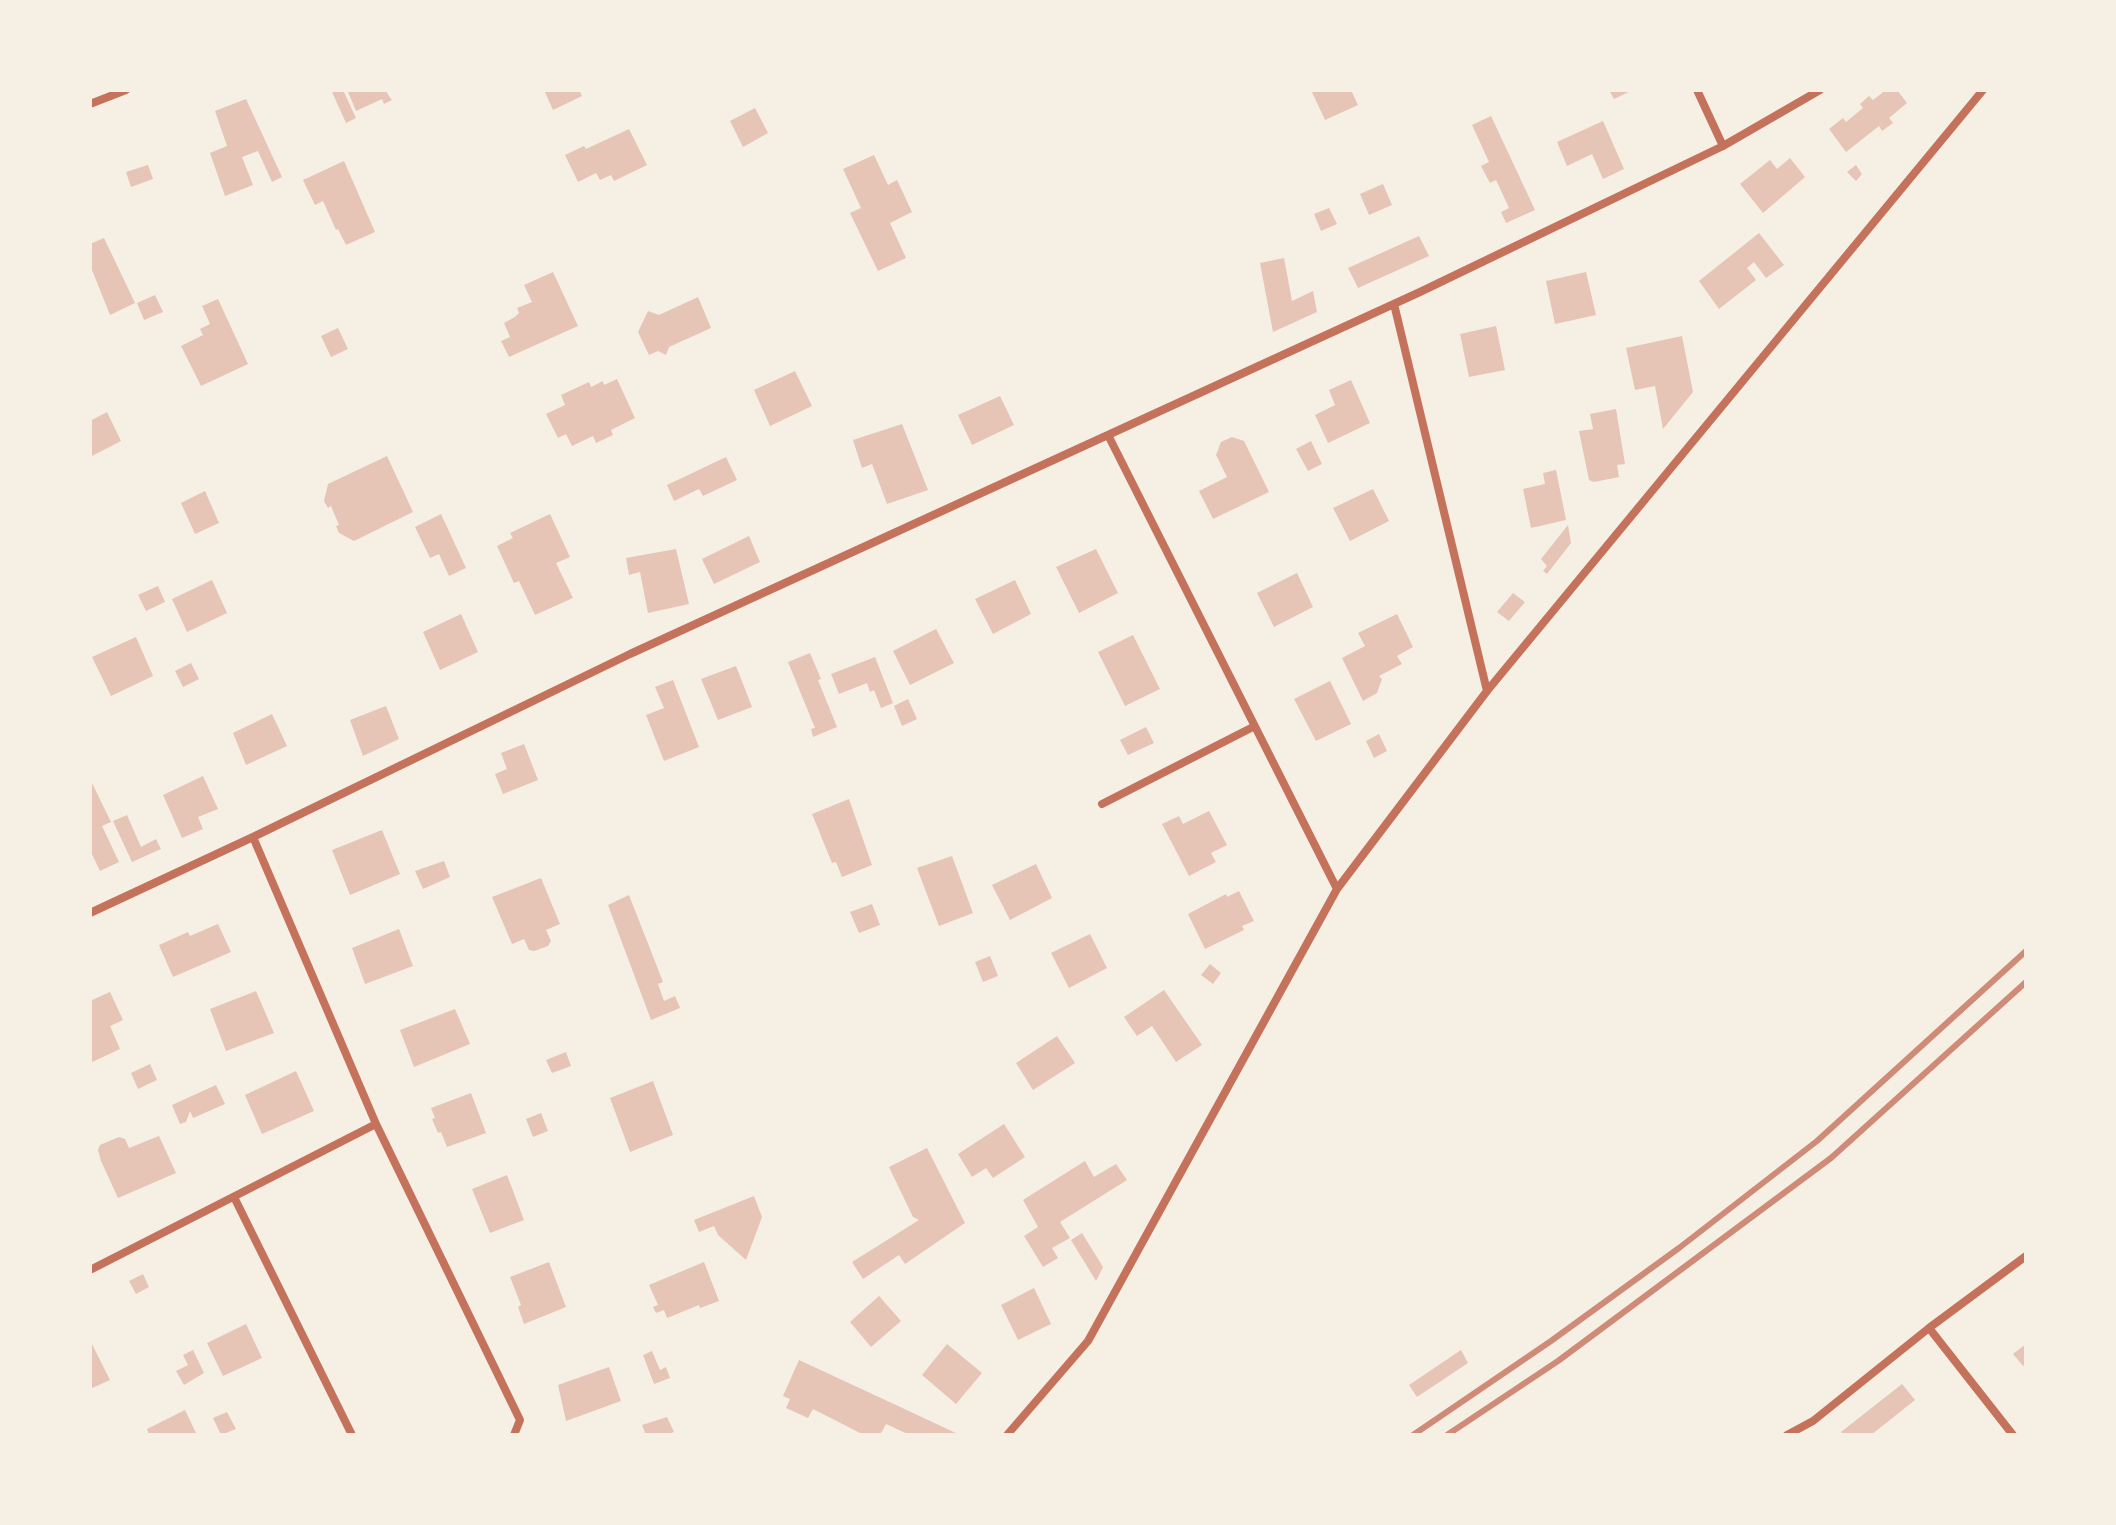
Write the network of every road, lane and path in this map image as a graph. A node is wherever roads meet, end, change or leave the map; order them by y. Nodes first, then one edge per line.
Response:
1 (126, 90) edge
2 (1697, 90) edge
3 (1820, 90) edge
4 (1983, 90) edge
5 (90, 104) edge
6 (1723, 146) junction
7 (1394, 304) junction
8 (1108, 435) junction
9 (1487, 691) junction
10 (1253, 727) junction
11 (1102, 804) dead end
12 (253, 837) junction
13 (1337, 889) junction
14 (90, 913) edge
15 (376, 1124) junction
16 (234, 1197) junction
17 (2026, 1256) edge
18 (90, 1270) edge
19 (1929, 1328) junction
20 (352, 1435) edge
21 (514, 1435) edge
22 (1007, 1435) edge
23 (1787, 1435) edge
24 (2013, 1435) edge

1 - 5 street
2 - 6 street
3 - 6 street
4 - 9 street
6 - 7 street
7 - 8 street
7 - 9 street
8 - 10 street
8 - 12 street
9 - 13 street
10 - 11 street
10 - 13 street
12 - 14 street
12 - 15 street
13 - 22 street
15 - 16 street
15 - 21 street
16 - 18 street
16 - 20 street
17 - 19 street
19 - 23 street
19 - 24 street

